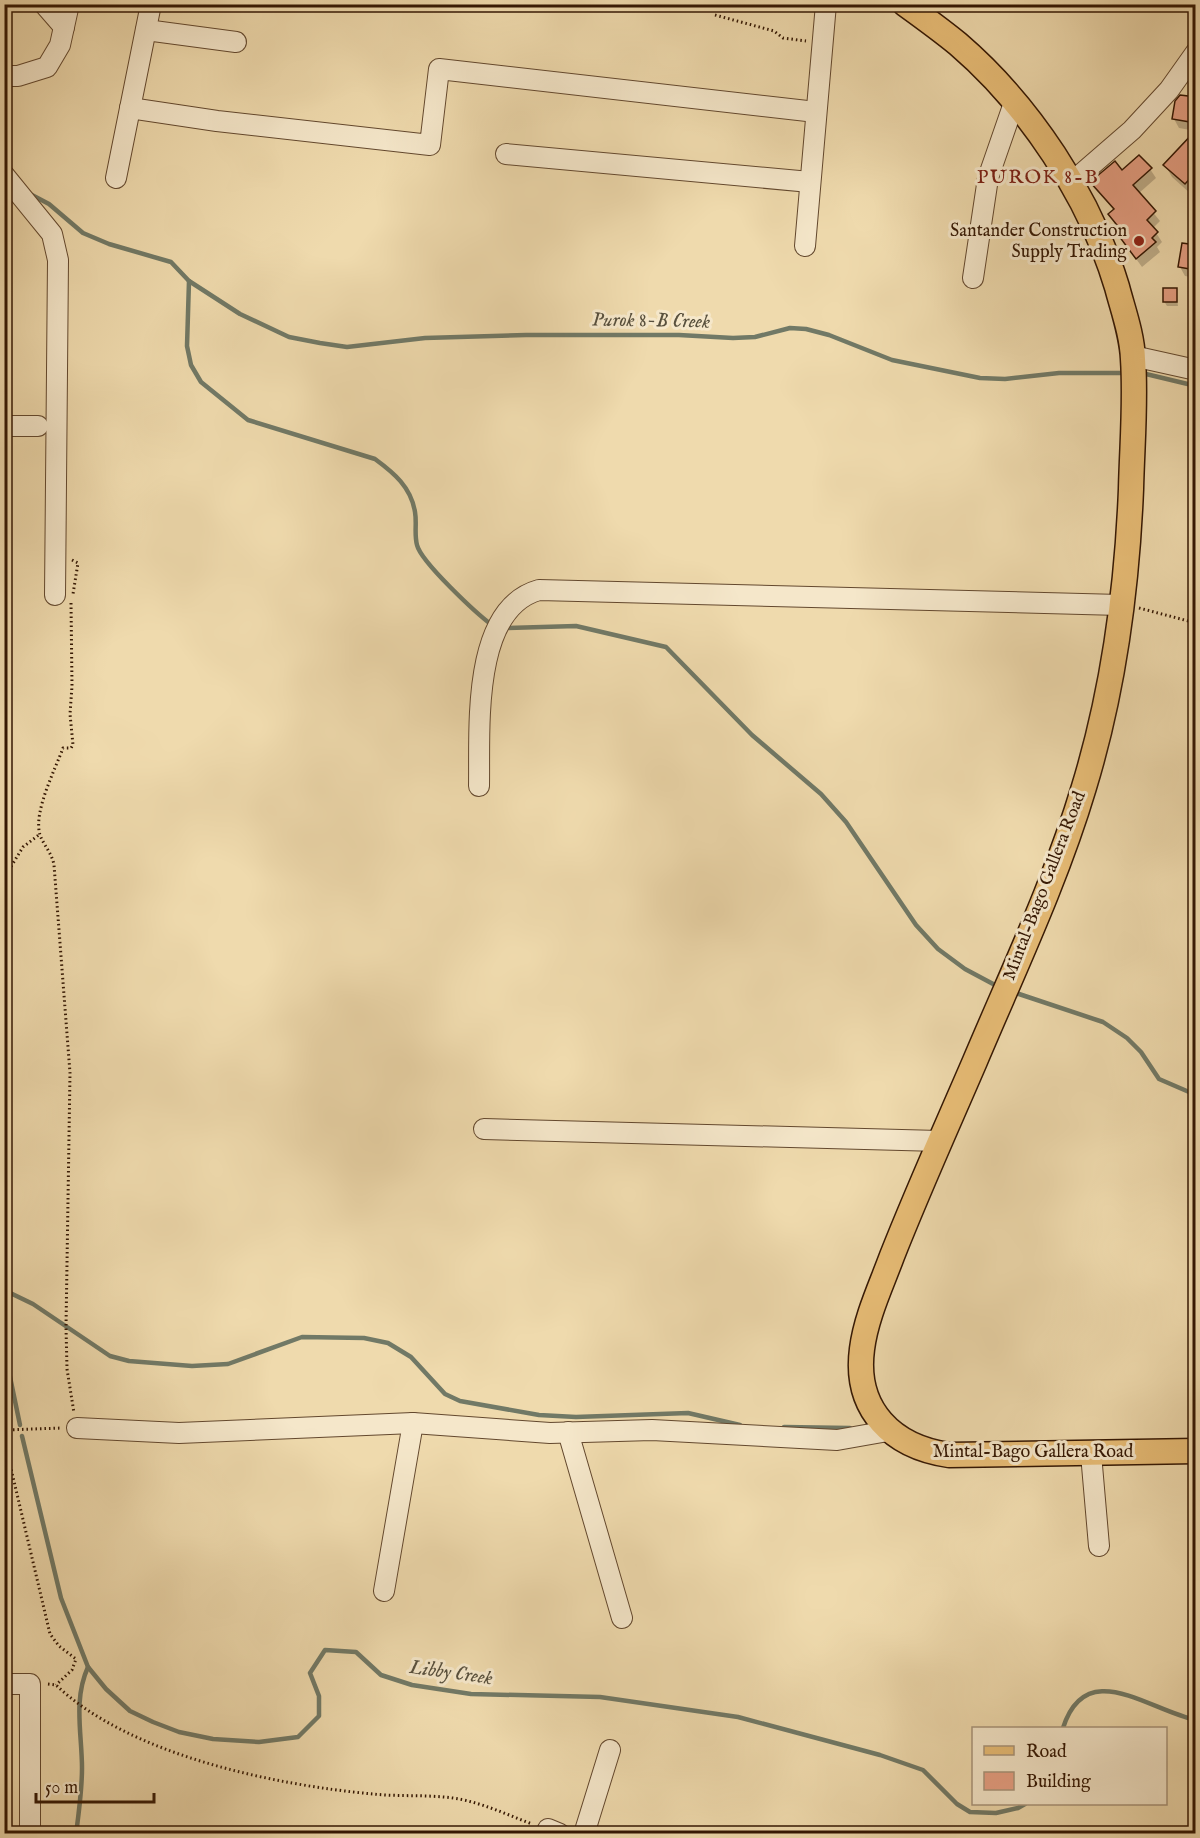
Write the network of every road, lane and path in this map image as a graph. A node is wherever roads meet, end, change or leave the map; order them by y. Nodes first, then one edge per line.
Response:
1 (44, 4) edge
2 (69, 4) edge
3 (151, 4) edge
4 (826, 4) edge
5 (905, 4) edge
6 (715, 15) dead end
7 (64, 27) junction
8 (146, 30) junction
9 (237, 42) dead end
10 (822, 44) junction
11 (1196, 52) edge
12 (4, 76) edge
13 (1014, 103) junction
14 (130, 108) junction
15 (816, 112) junction
16 (506, 154) dead end
17 (4, 175) edge
18 (116, 178) dead end
19 (810, 182) junction
20 (1072, 182) junction
21 (805, 246) dead end
22 (973, 278) dead end
23 (1133, 356) junction
24 (1196, 370) edge
25 (4, 426) edge
26 (38, 426) dead end
27 (56, 559) junction
28 (55, 595) dead end
29 (1120, 605) junction
30 (1148, 609) dead end
31 (1196, 623) edge
32 (479, 786) dead end
33 (40, 834) junction
34 (4, 878) edge
35 (484, 1129) dead end
36 (939, 1142) junction
37 (413, 1423) junction
38 (77, 1428) junction
39 (4, 1430) edge
40 (888, 1431) junction
41 (568, 1432) junction
42 (4, 1439) edge
43 (1196, 1451) edge
44 (1091, 1454) junction
45 (1099, 1546) dead end
46 (384, 1591) dead end
47 (622, 1618) dead end
48 (4, 1684) edge
49 (610, 1750) dead end
50 (554, 1831) edge
51 (30, 1833) edge
52 (584, 1833) edge

1 - 7 street
2 - 7 street
3 - 8 street
4 - 10 street
5 - 13 main road, Mintal-Bago Gallera Road
6 - 10 path
7 - 12 street
8 - 9 street
8 - 14 street
10 - 15 street
11 - 20 street
13 - 20 main road, Mintal-Bago Gallera Road
13 - 22 street
14 - 15 street
14 - 18 street
15 - 19 street
16 - 19 street
17 - 27 street
19 - 21 street
20 - 23 main road, Mintal-Bago Gallera Road
23 - 24 street
23 - 29 main road, Mintal-Bago Gallera Road
25 - 26 street
27 - 28 street
27 - 33 path
29 - 32 street
29 - 36 main road, Mintal-Bago Gallera Road
30 - 31 path
33 - 34 path
33 - 38 path
35 - 36 street
36 - 40 main road, Mintal-Bago Gallera Road
37 - 38 street
37 - 41 street
37 - 46 street
38 - 39 path
40 - 41 street
40 - 44 main road, Mintal-Bago Gallera Road
41 - 47 street
42 - 50 path
43 - 44 main road, Mintal-Bago Gallera Road
44 - 45 street
48 - 51 street
49 - 52 street

